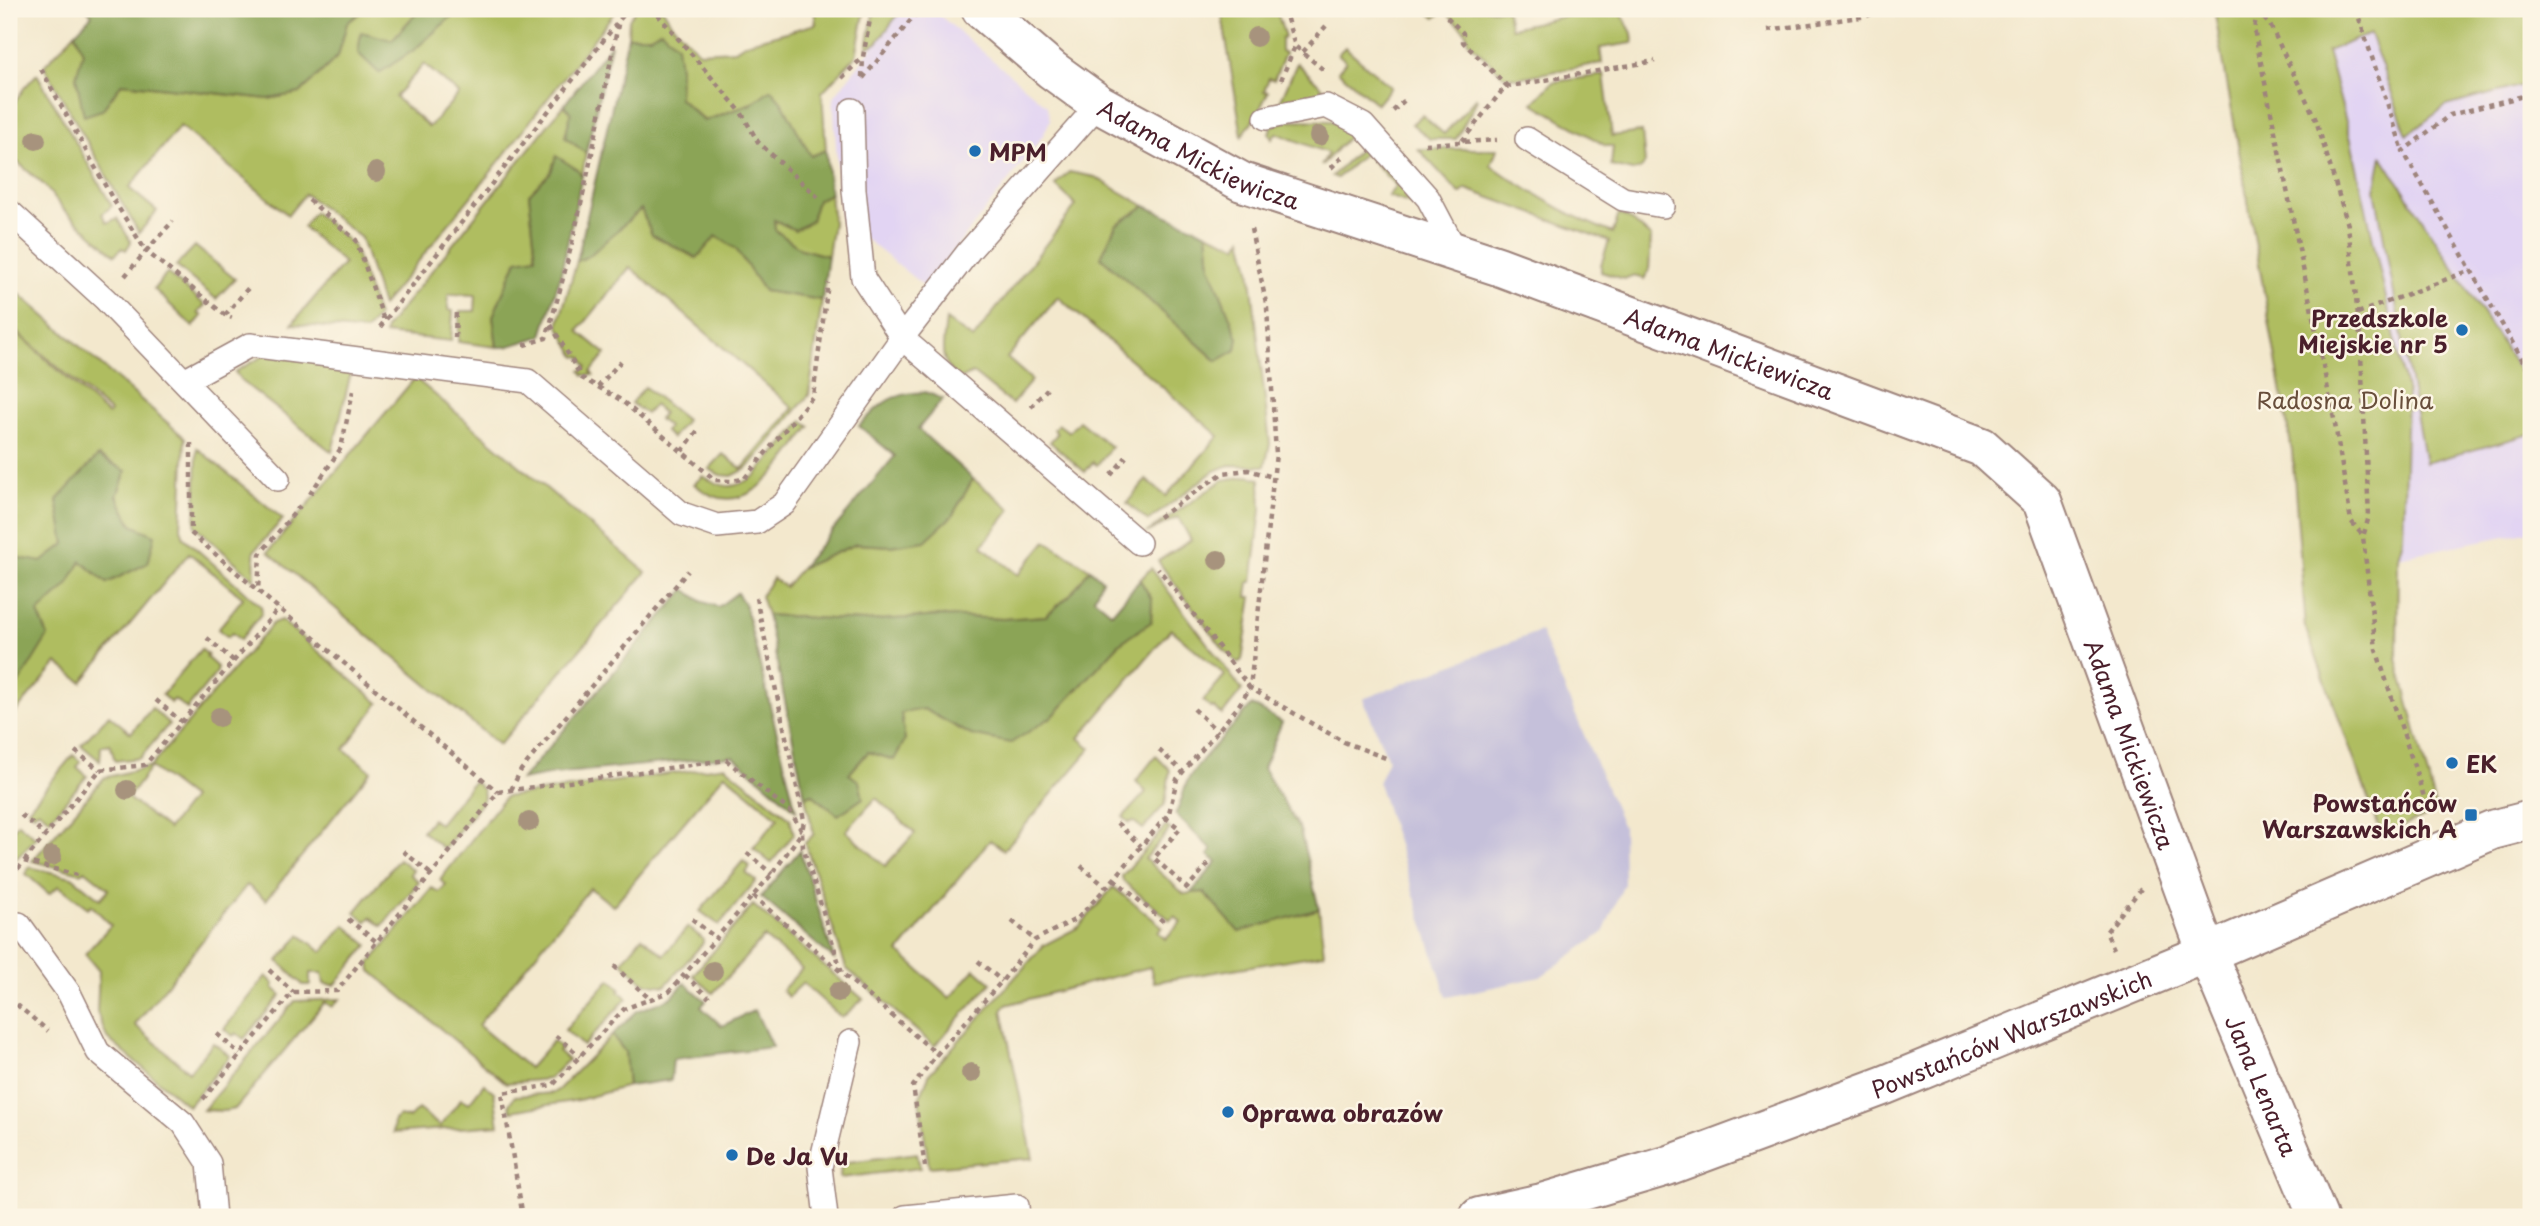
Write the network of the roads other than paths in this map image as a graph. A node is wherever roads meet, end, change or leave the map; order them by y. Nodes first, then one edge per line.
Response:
1 (981, 9) edge
2 (1099, 104) junction
3 (852, 110) dead end
4 (1266, 118) dead end
5 (1527, 139) road end
6 (1663, 206) dead end
7 (9, 211) edge
8 (1457, 253) junction
9 (902, 338) junction
10 (184, 381) junction
11 (278, 479) dead end
12 (1134, 539) road end
13 (2531, 820) edge
14 (19, 924) dead end
15 (2207, 953) junction
16 (850, 1042) dead end
17 (214, 1217) edge
18 (826, 1217) edge
19 (905, 1217) edge
20 (1018, 1217) edge
21 (1479, 1217) edge
22 (2318, 1217) edge

1 - 2 street, Adama Mickiewicza
2 - 8 street, Adama Mickiewicza
2 - 9 lane
3 - 9 lane
4 - 8 lane
5 - 6 lane
7 - 10 lane
8 - 15 street, Adama Mickiewicza
9 - 10 lane
9 - 12 lane
10 - 11 lane
13 - 15 street, Powstańców Warszawskich
14 - 17 lane
15 - 21 street, Powstańców Warszawskich
15 - 22 street, Jana Lenarta
16 - 18 lane
19 - 20 lane

